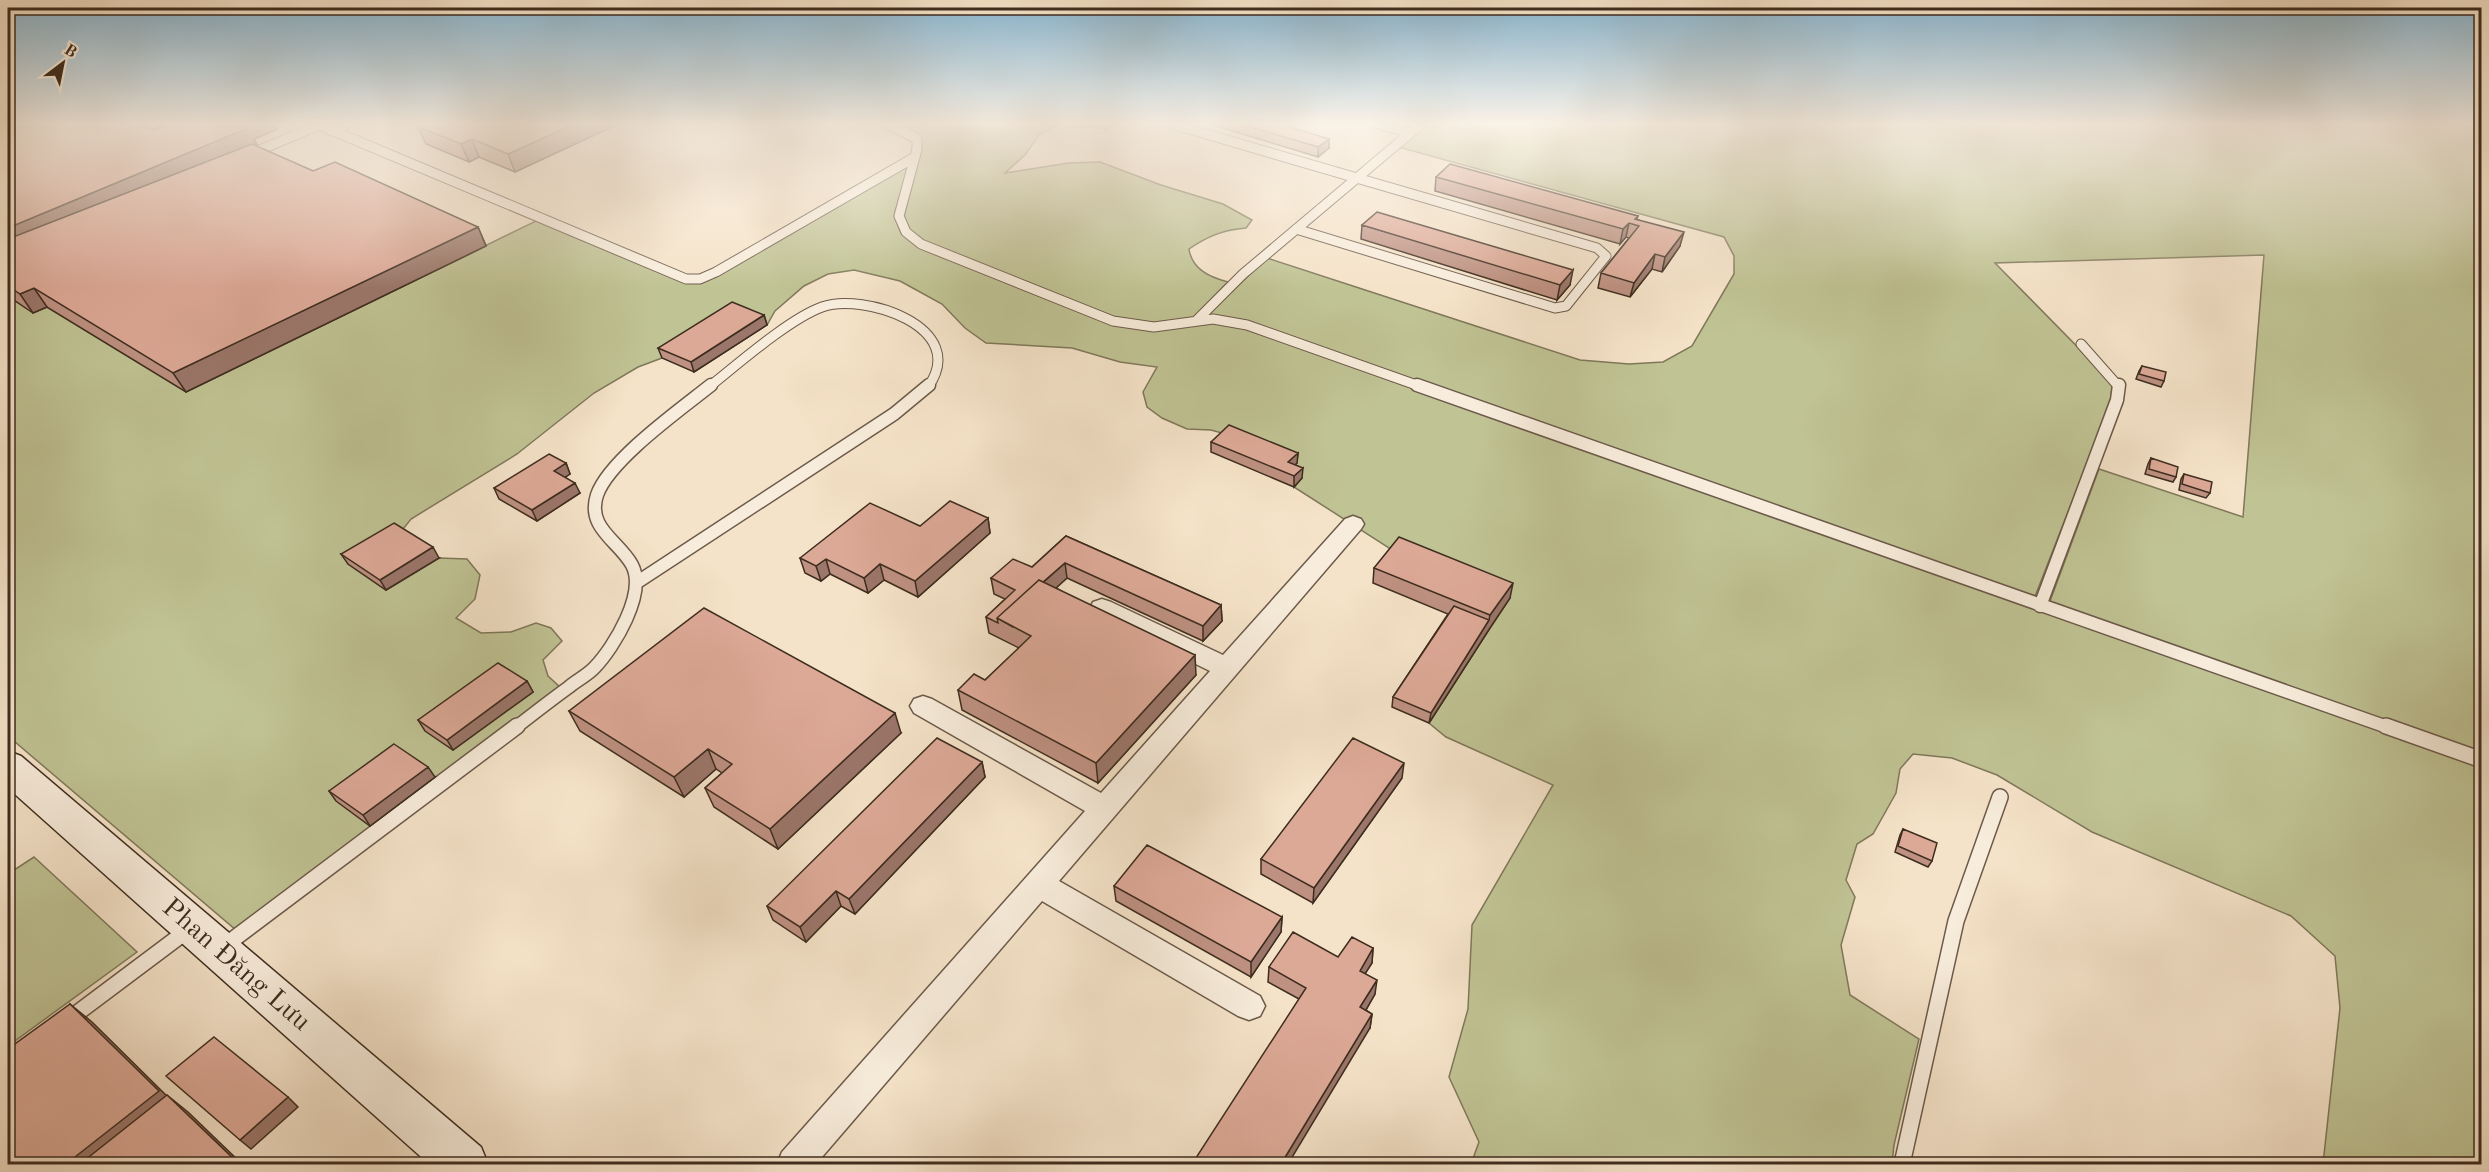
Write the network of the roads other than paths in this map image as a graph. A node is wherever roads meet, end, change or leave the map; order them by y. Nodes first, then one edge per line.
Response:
1 (448, 179) edge
2 (877, 179) edge
3 (909, 179) edge
4 (1355, 179) edge
5 (1363, 179) edge
6 (1296, 229) junction
7 (1196, 321) junction
8 (2081, 344) dead end
9 (1353, 524) dead end
10 (636, 583) junction
11 (2040, 606) junction
12 (1102, 608) edge
13 (1227, 668) junction
14 (923, 706) dead end
15 (2481, 760) edge
16 (8, 766) edge
17 (2000, 797) dead end
18 (1103, 808) junction
19 (1038, 883) junction
20 (206, 938) junction
21 (1249, 1006) dead end
22 (54, 1031) edge
23 (464, 1164) edge
24 (794, 1164) edge
25 (1902, 1164) edge

1 - 2 lane
3 - 7 lane
4 - 6 lane
5 - 6 lane
6 - 7 lane
7 - 11 lane
8 - 11 lane
9 - 13 street
10 - 10 lane
10 - 20 lane
11 - 15 lane
12 - 13 street
13 - 18 street
14 - 18 street
16 - 20 street, Phan Đăng Lưu
17 - 25 lane
18 - 19 street
19 - 21 street
19 - 24 street
20 - 22 lane
20 - 23 street, Phan Đăng Lưu

